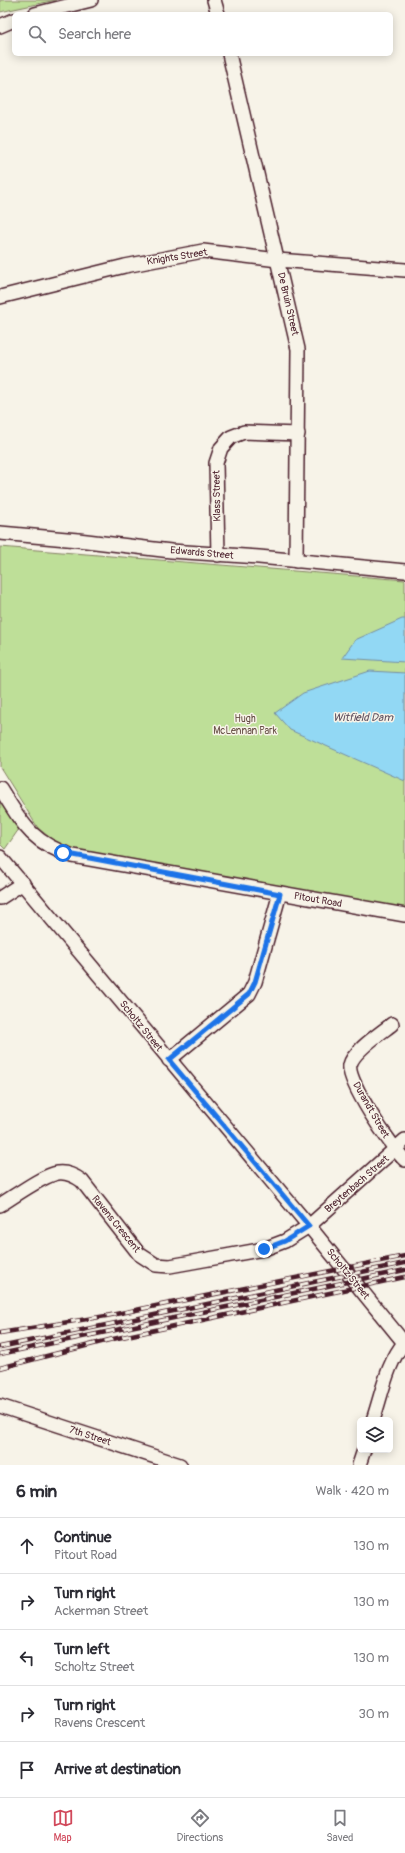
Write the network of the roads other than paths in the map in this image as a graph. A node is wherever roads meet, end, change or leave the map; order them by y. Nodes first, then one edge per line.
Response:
1 (91, 0) edge
2 (214, 0) edge
3 (43, 12) edge
4 (217, 12) edge
5 (0, 19) edge
6 (12, 19) edge
7 (12, 20) edge
8 (0, 26) edge
9 (229, 56) edge
10 (278, 260) junction
11 (405, 270) edge
12 (0, 297) edge
13 (298, 434) junction
14 (0, 533) edge
15 (218, 555) junction
16 (296, 561) junction
17 (405, 571) edge
18 (0, 788) edge
19 (0, 856) edge
20 (23, 883) junction
21 (280, 894) junction
22 (0, 898) edge
23 (405, 915) edge
24 (392, 1024) dead end
25 (169, 1060) junction
26 (405, 1140) edge
27 (395, 1151) junction
28 (405, 1160) edge
29 (0, 1205) edge
30 (309, 1226) junction
31 (405, 1343) edge
32 (0, 1406) edge
33 (374, 1417) edge
34 (363, 1453) edge
35 (180, 1465) edge
36 (359, 1465) edge

1 - 3 street
2 - 4 street
5 - 6 street
7 - 8 street
9 - 10 street, De Bruin Street
10 - 11 street, Knights Street
10 - 12 street, Knights Street
10 - 13 street, De Bruin Street
13 - 15 street, Klass Street
13 - 16 street, De Bruin Street
14 - 15 street, Edwards Street
15 - 16 street, Edwards Street
16 - 17 street, Edwards Street
18 - 21 street, Pitout Road
19 - 20 street, Scholtz Street
20 - 22 street
20 - 25 street, Scholtz Street
21 - 23 street, Pitout Road
21 - 25 street
24 - 27 street, Durandt Street
25 - 30 street, Scholtz Street
26 - 27 street, Breytenbach Street
27 - 28 street, Durandt Street
27 - 30 street, Breytenbach Street
29 - 30 street, Ravens Crescent
30 - 31 street, Scholtz Street
31 - 33 street
32 - 35 street, 7th Street
34 - 36 street

